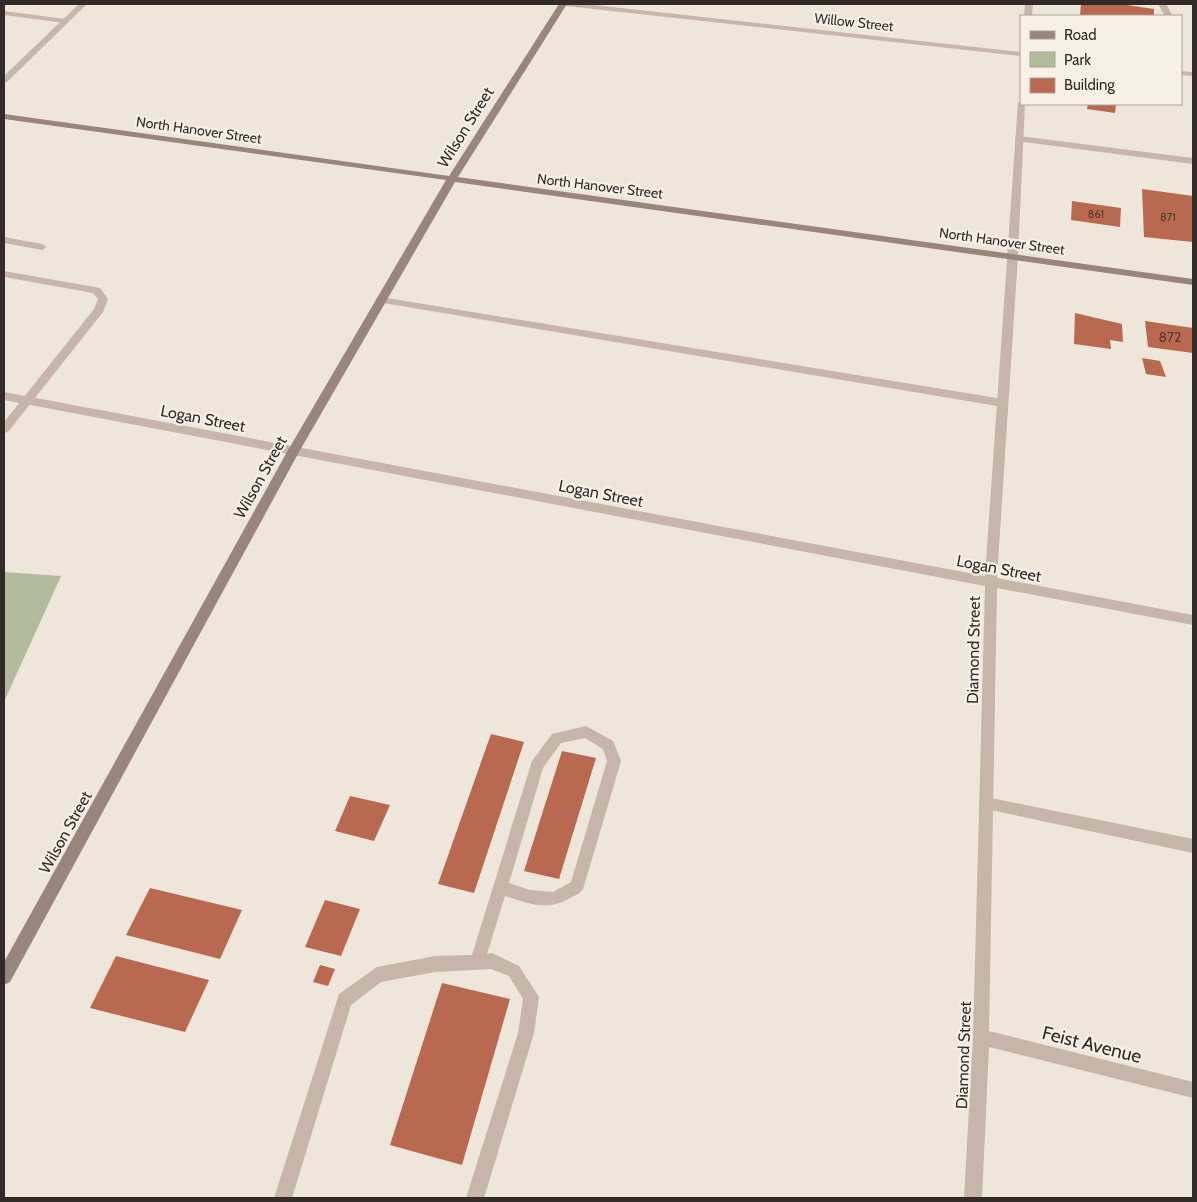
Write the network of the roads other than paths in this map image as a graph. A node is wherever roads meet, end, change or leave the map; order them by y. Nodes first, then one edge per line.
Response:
1 (83, 4) edge
2 (564, 4) edge
3 (1162, 4) edge
4 (4, 13) edge
5 (1169, 15) edge
6 (65, 21) junction
7 (1020, 54) edge
8 (4, 80) edge
9 (1021, 105) edge
10 (4, 116) edge
11 (1019, 139) junction
12 (1193, 161) edge
13 (451, 180) junction
14 (4, 240) edge
15 (42, 247) dead end
16 (1013, 256) junction
17 (4, 274) edge
18 (1193, 282) edge
19 (381, 300) junction
20 (4, 396) edge
21 (25, 400) junction
22 (1003, 403) junction
23 (4, 429) edge
24 (292, 452) junction
25 (991, 583) junction
26 (1193, 620) edge
27 (986, 803) junction
28 (1193, 846) edge
29 (500, 887) junction
30 (477, 962) junction
31 (4, 977) edge
32 (981, 1037) junction
33 (1193, 1090) edge
34 (283, 1198) edge
35 (475, 1198) edge
36 (973, 1198) edge

1 - 6 street
2 - 7 street, Willow Street
2 - 13 street, Wilson Street
3 - 5 street
4 - 6 street
6 - 8 street
9 - 11 street, Diamond Street
10 - 13 street, North Hanover Street
11 - 12 street
11 - 16 street, Diamond Street
13 - 16 street, North Hanover Street
13 - 19 street, Wilson Street
14 - 15 street
16 - 18 street, North Hanover Street
16 - 22 street, Diamond Street
17 - 21 street
19 - 22 street
19 - 24 street, Wilson Street
20 - 21 street, Logan Street
21 - 23 street
21 - 24 street, Logan Street
22 - 25 street, Diamond Street
24 - 25 street, Logan Street
24 - 31 street, Wilson Street
25 - 26 street, Logan Street
25 - 27 street, Diamond Street
27 - 28 street
27 - 32 street, Diamond Street
29 - 29 street
29 - 30 street
30 - 34 street
30 - 35 street
32 - 33 street, Feist Avenue
32 - 36 street, Diamond Street

